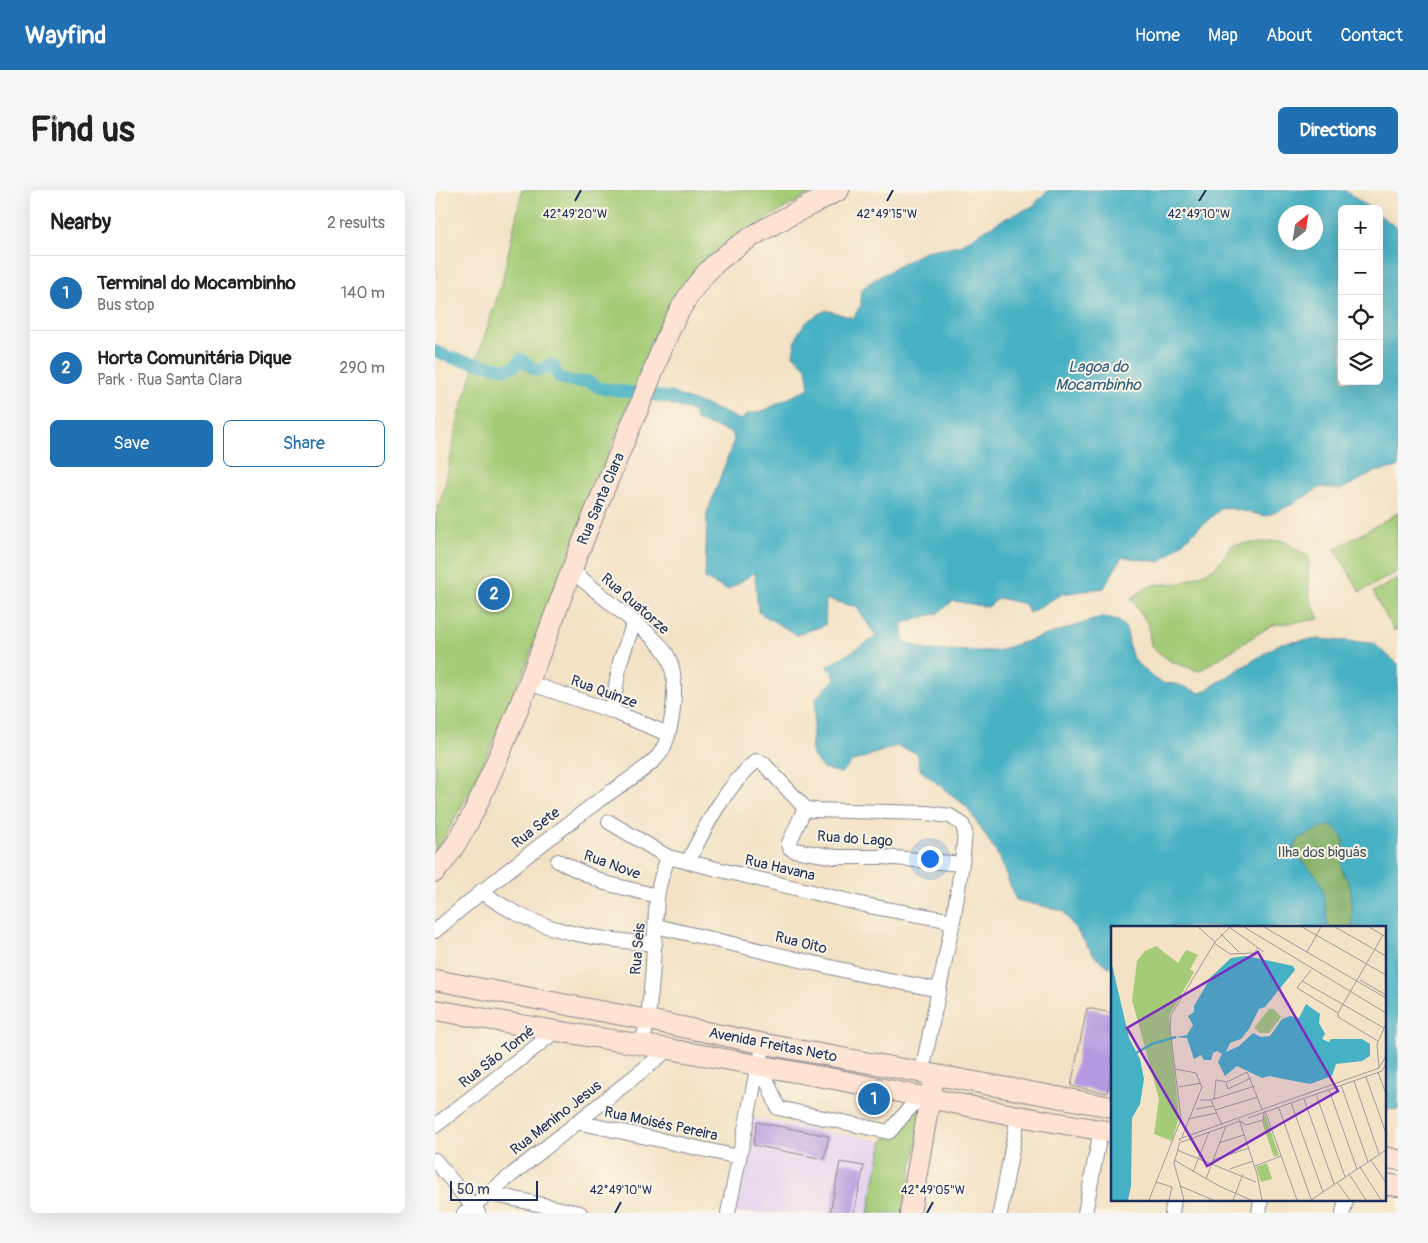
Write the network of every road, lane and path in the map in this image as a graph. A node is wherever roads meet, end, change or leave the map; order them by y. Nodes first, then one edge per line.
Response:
1 (839, 190) edge
2 (571, 570) junction
3 (634, 622) junction
4 (529, 683) junction
5 (612, 711) junction
6 (668, 734) junction
7 (659, 755) joint
8 (805, 808) junction
9 (609, 822) dead end
10 (668, 856) junction
11 (558, 861) dead end
12 (688, 862) junction
13 (962, 864) junction
14 (435, 872) edge
15 (481, 891) junction
16 (657, 896) junction
17 (953, 921) junction
18 (656, 926) junction
19 (435, 930) edge
20 (655, 944) junction
21 (435, 980) edge
22 (939, 990) junction
23 (435, 1010) edge
24 (648, 1020) junction
25 (556, 1031) junction
26 (765, 1044) junction
27 (642, 1045) junction
28 (669, 1049) junction
29 (759, 1065) junction
30 (928, 1073) junction
31 (926, 1098) junction
32 (1111, 1107) edge
33 (1018, 1116) junction
34 (577, 1122) junction
35 (435, 1126) edge
36 (1106, 1130) edge
37 (739, 1157) junction
38 (435, 1160) edge
39 (487, 1193) junction
40 (1175, 1200) edge
41 (1261, 1200) edge
42 (1346, 1200) edge
43 (472, 1211) edge
44 (580, 1213) edge
45 (728, 1213) edge
46 (910, 1213) edge
47 (1000, 1213) edge
48 (1085, 1213) edge
49 (1172, 1213) edge
50 (1259, 1213) edge
51 (1343, 1213) edge

1 - 2 main road, Rua Santa Clara
2 - 3 street, Rua Quatorze
2 - 4 main road, Rua Santa Clara
3 - 5 street
3 - 6 street, Rua Quatorze
4 - 5 street, Rua Quinze
4 - 14 main road, Rua Santa Clara
5 - 6 street, Rua Quinze
6 - 7 street, Rua Quatorze
7 - 15 street, Rua Sete
8 - 12 street
8 - 13 street, Rua do Lago
8 - 13 street, Rua do Lago
9 - 10 street, Rua Havana
10 - 12 street, Rua Havana
10 - 16 street, Rua Seis
11 - 16 street, Rua Nove
12 - 17 street, Rua Havana
13 - 17 street, Rua do Lago
15 - 19 street, Rua Sete
15 - 20 street
16 - 18 street, Rua Seis
17 - 22 street, Rua do Lago
18 - 20 street, Rua Seis
18 - 22 street, Rua Oito
20 - 24 street, Rua Seis
21 - 24 main road, Avenida Freitas Neto
22 - 30 street, Rua do Lago
23 - 25 main road, Avenida Freitas Neto
24 - 26 main road, Avenida Freitas Neto
24 - 27 street, Rua Seis
25 - 27 main road, Avenida Freitas Neto
25 - 35 street, Rua São Tomé
26 - 29 street
26 - 30 main road, Avenida Freitas Neto
27 - 28 main road, Avenida Freitas Neto
28 - 29 main road, Avenida Freitas Neto
28 - 34 street, Rua Menino Jesus
29 - 31 main road, Avenida Freitas Neto
29 - 31 street
29 - 37 street
30 - 31 main road
30 - 32 main road, Avenida Freitas Neto
31 - 33 main road, Avenida Freitas Neto
31 - 46 main road
33 - 36 main road, Avenida Freitas Neto
33 - 47 street
34 - 37 street, Rua Moisés Pereira
34 - 39 street, Rua Menino Jesus
36 - 48 street
37 - 45 street
38 - 43 street
39 - 43 street, Rua Menino Jesus
39 - 44 street
40 - 49 street
41 - 50 street
42 - 51 street

